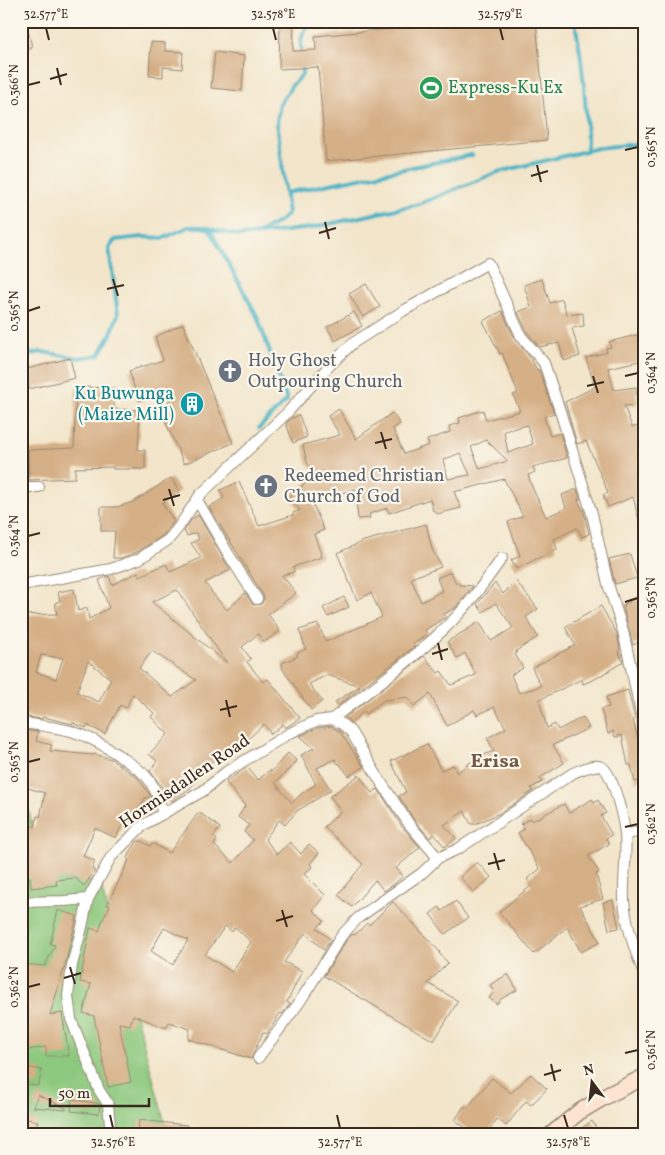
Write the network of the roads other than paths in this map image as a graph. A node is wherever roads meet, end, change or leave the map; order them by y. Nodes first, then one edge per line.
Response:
1 (21, 486) edge
2 (39, 487) dead end
3 (197, 500) junction
4 (502, 558) dead end
5 (21, 585) edge
6 (257, 599) dead end
7 (332, 719) junction
8 (21, 723) edge
9 (644, 727) edge
10 (163, 814) junction
11 (644, 830) edge
12 (625, 835) junction
13 (438, 858) junction
14 (88, 899) junction
15 (21, 902) edge
16 (644, 973) edge
17 (258, 1058) dead end
18 (644, 1077) edge
19 (111, 1134) edge
20 (552, 1134) edge

1 - 2 street
3 - 5 street
3 - 6 street
3 - 9 street
4 - 7 street
7 - 10 street, Hormisdallen Road
7 - 13 street
8 - 10 street
10 - 14 street, Hormisdallen Road
11 - 12 street
12 - 13 street
12 - 16 street
13 - 17 street
14 - 15 street
14 - 19 street, Hormisdallen Road
18 - 20 street

